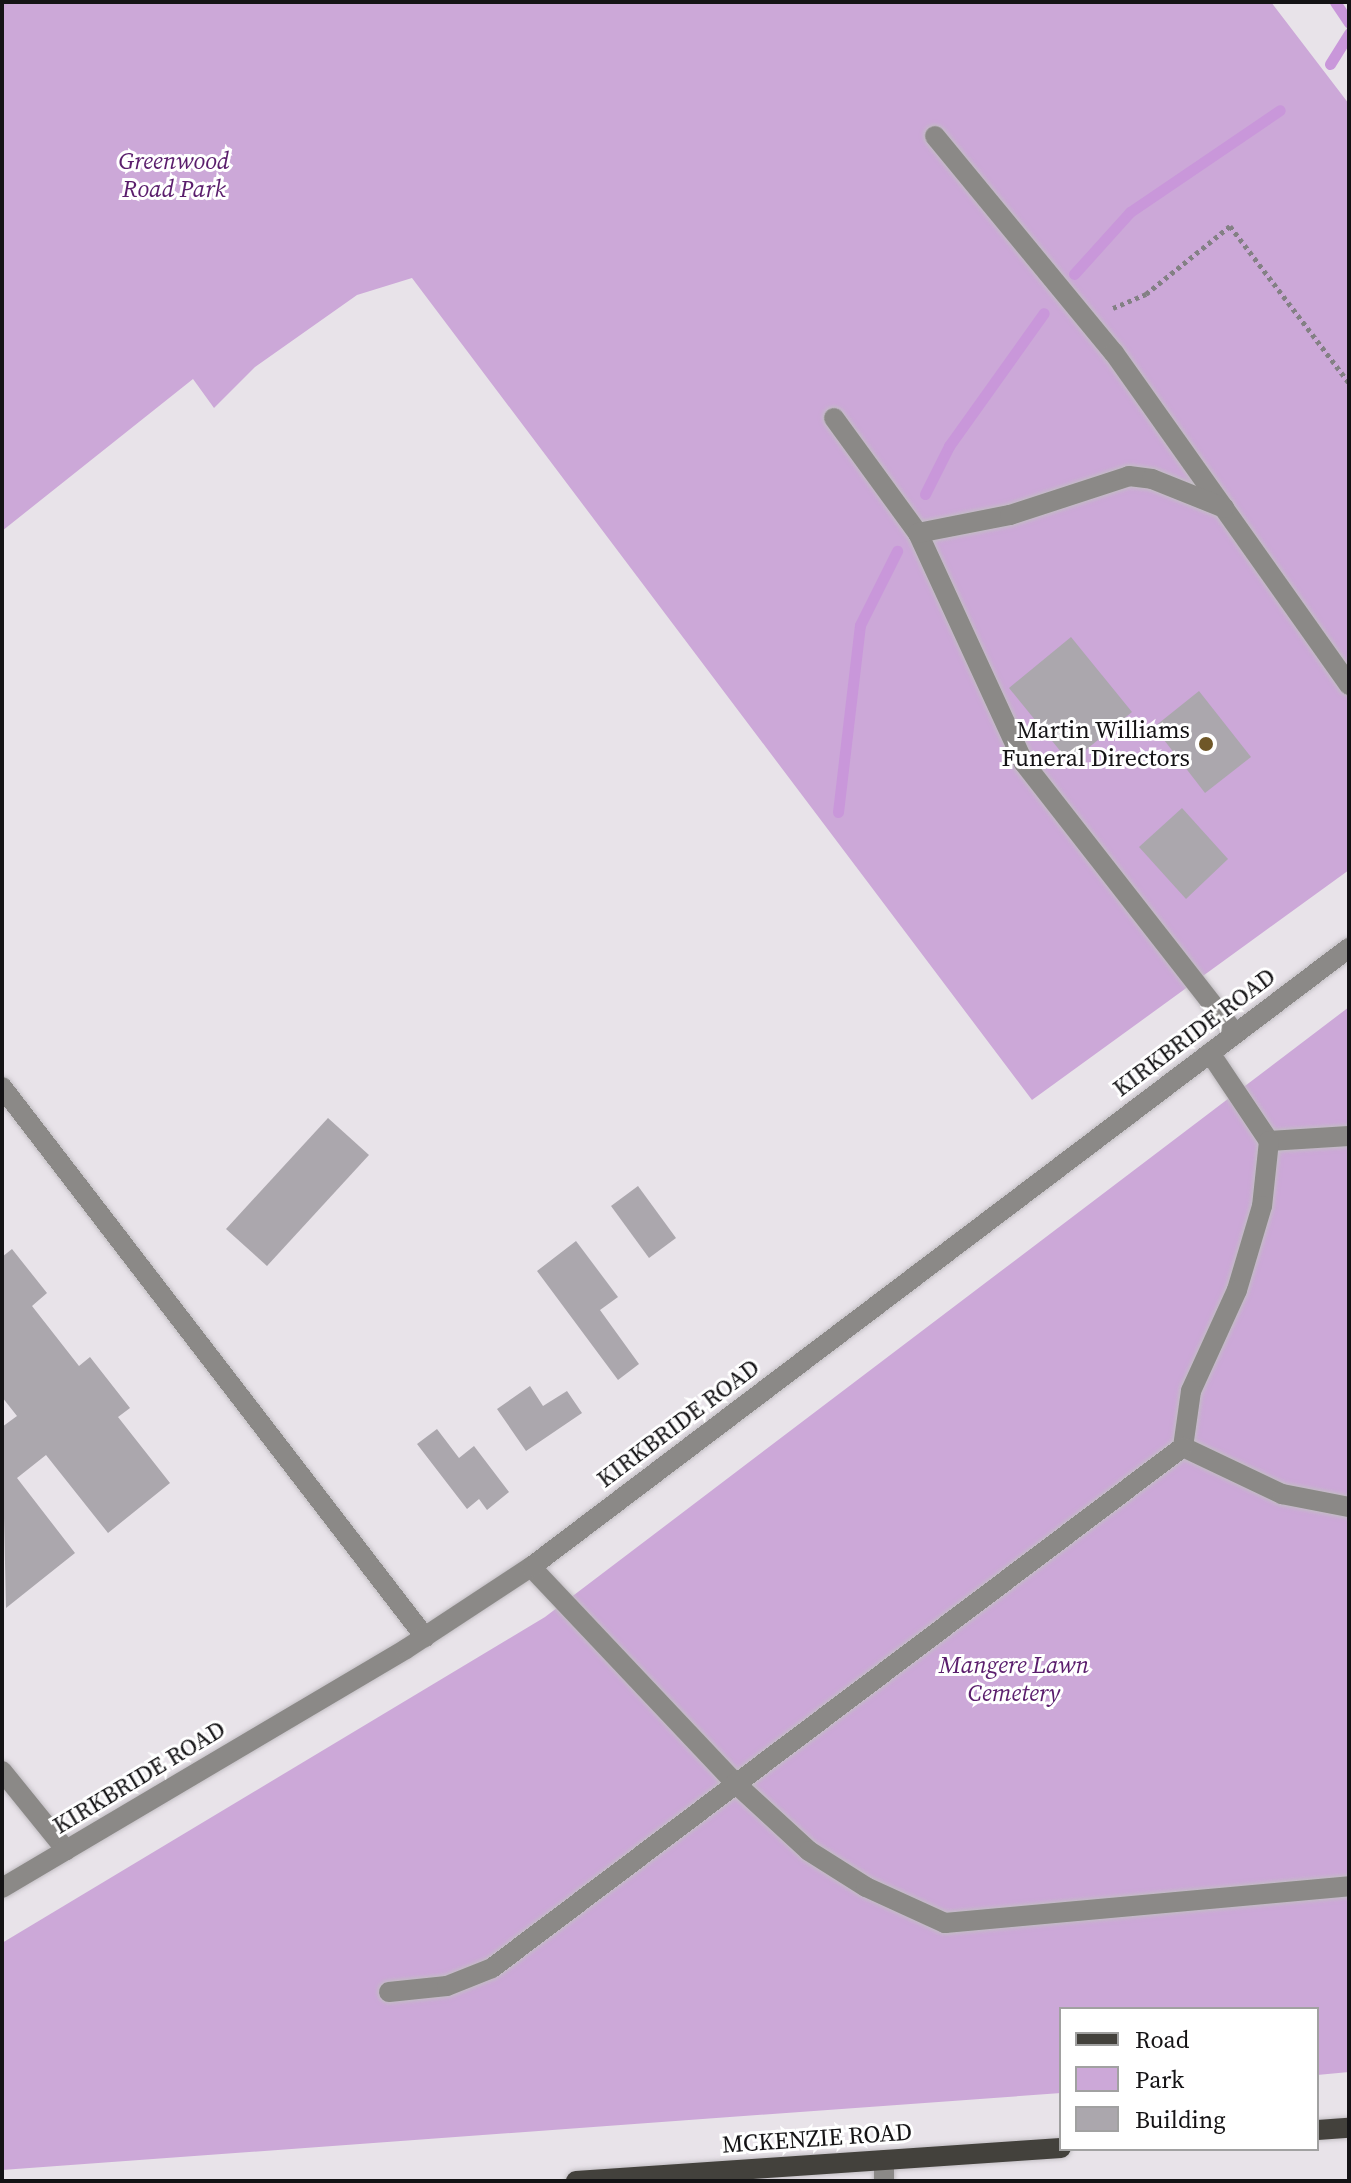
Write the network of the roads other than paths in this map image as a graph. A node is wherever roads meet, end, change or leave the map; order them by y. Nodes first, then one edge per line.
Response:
1 (935, 136) dead end
2 (834, 418) dead end
3 (1224, 508) junction
4 (918, 533) junction
5 (1349, 685) edge
6 (1349, 948) edge
7 (1235, 1033) junction
8 (1210, 1053) junction
9 (2, 1087) edge
10 (1349, 1136) edge
11 (1269, 1141) junction
12 (1183, 1447) junction
13 (1349, 1507) edge
14 (531, 1567) junction
15 (425, 1637) junction
16 (2, 1771) edge
17 (735, 1783) junction
18 (66, 1850) junction
19 (1349, 1886) edge
20 (2, 1888) edge
21 (389, 1992) dead end
22 (1349, 2128) edge
23 (1319, 2130) edge
24 (1059, 2148) edge
25 (884, 2160) junction
26 (673, 2178) edge
27 (576, 2181) edge
28 (884, 2181) edge

1 - 3 street
2 - 4 street
3 - 4 street
3 - 5 street
4 - 7 street
6 - 7 street, KIRKBRIDE ROAD
7 - 8 street, KIRKBRIDE ROAD
8 - 11 street
8 - 14 street, KIRKBRIDE ROAD
9 - 15 street
10 - 11 street
11 - 12 street
12 - 13 street
12 - 17 street
14 - 15 street, KIRKBRIDE ROAD
14 - 17 street
15 - 18 street, KIRKBRIDE ROAD
16 - 18 street
17 - 19 street
17 - 21 street
18 - 20 street, KIRKBRIDE ROAD
22 - 23 main road
24 - 25 main road, MCKENZIE ROAD
25 - 26 main road, MCKENZIE ROAD
25 - 28 street
26 - 27 main road, MCKENZIE ROAD

